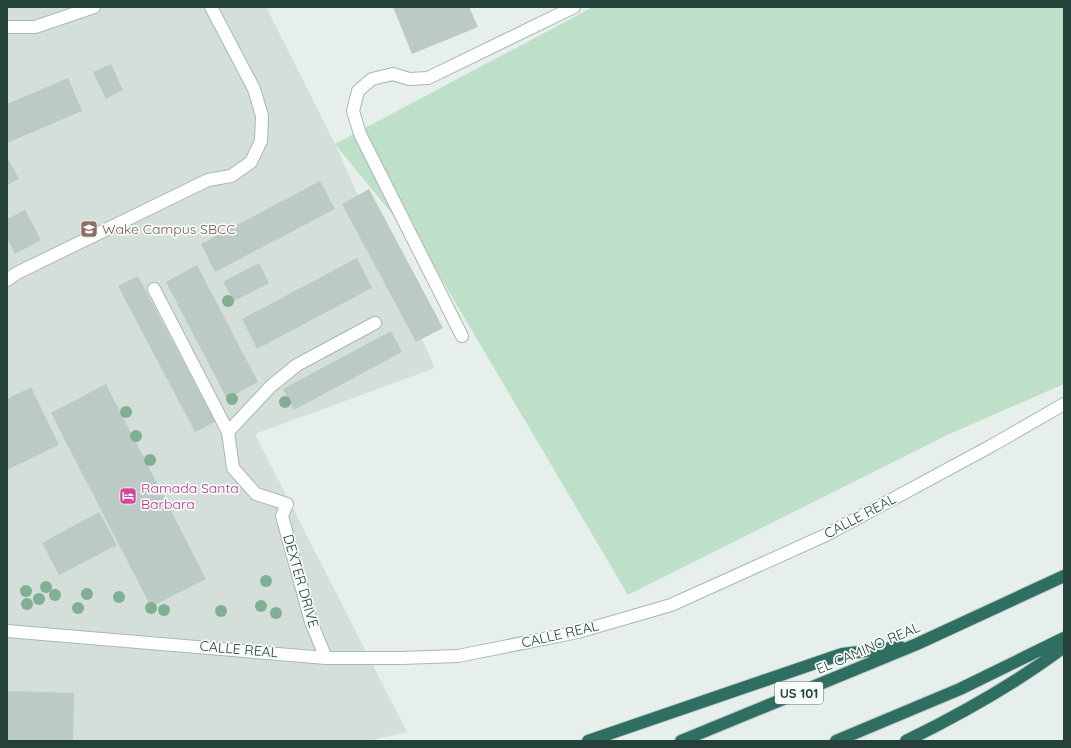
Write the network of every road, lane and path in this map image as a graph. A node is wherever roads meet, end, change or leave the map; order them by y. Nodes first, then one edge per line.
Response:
1 (94, 7) edge
2 (211, 7) edge
3 (574, 7) edge
4 (7, 27) edge
5 (7, 280) edge
6 (154, 289) dead end
7 (375, 323) dead end
8 (462, 336) dead end
9 (1064, 404) edge
10 (228, 432) junction
11 (1064, 576) edge
12 (7, 631) edge
13 (1064, 638) edge
14 (917, 644) junction
15 (1064, 647) edge
16 (326, 658) junction
17 (588, 741) edge
18 (682, 741) edge
19 (836, 741) edge
20 (906, 741) edge

1 - 4 street
2 - 5 street
3 - 8 street
6 - 10 street
7 - 10 street
9 - 16 street, CALLE REAL
10 - 16 street, DEXTER DRIVE
11 - 14 highway, EL CAMINO REAL / US 101
12 - 16 street, CALLE REAL
13 - 19 highway
14 - 17 highway
14 - 18 highway, EL CAMINO REAL / US 101
15 - 20 highway

